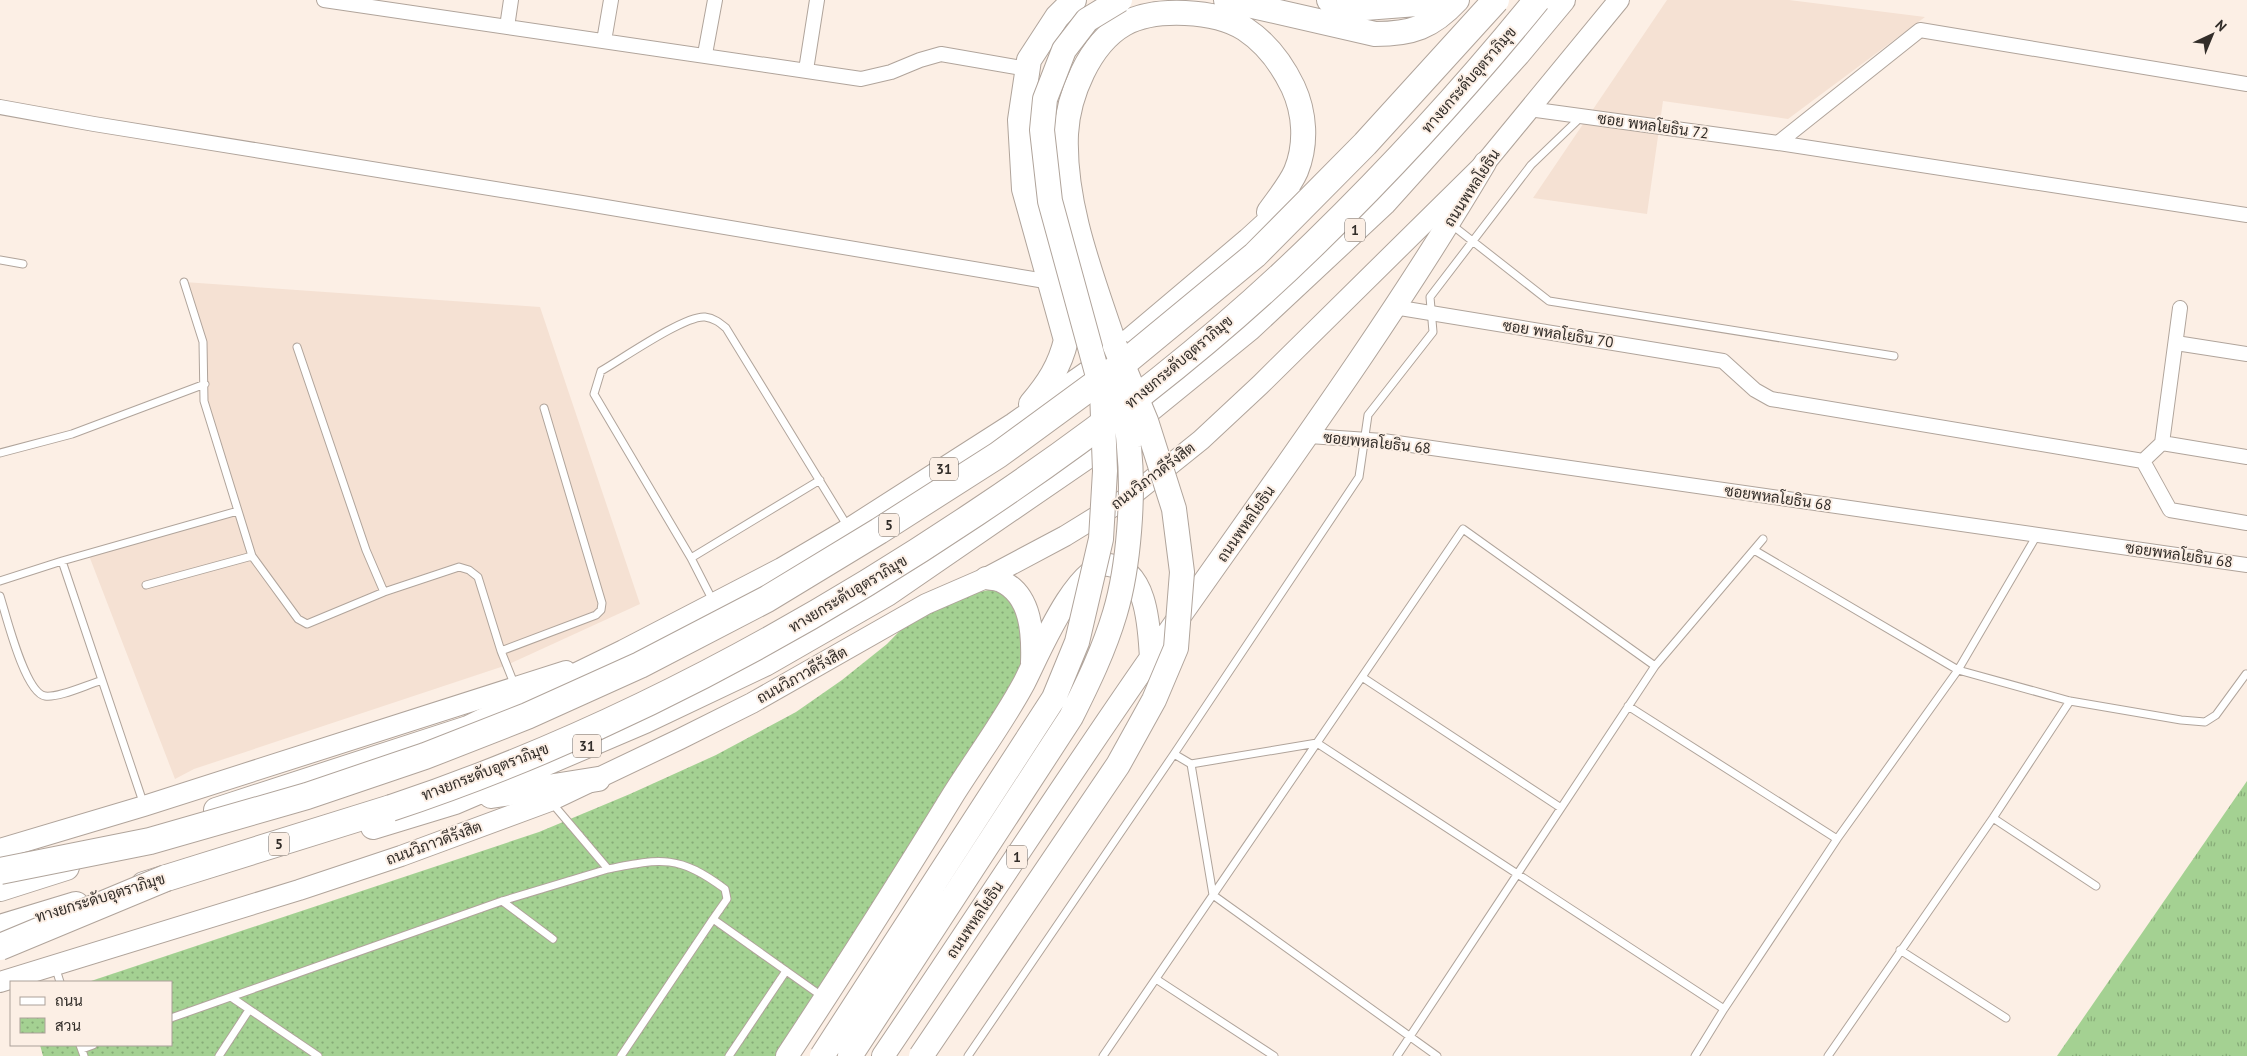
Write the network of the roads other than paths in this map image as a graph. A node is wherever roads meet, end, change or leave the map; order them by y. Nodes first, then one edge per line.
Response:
1 (324, 0) edge
2 (510, 0) edge
3 (611, 0) edge
4 (715, 0) edge
5 (817, 0) edge
6 (1074, 0) edge
7 (1120, 0) edge
8 (1226, 0) edge
9 (1329, 0) edge
10 (1435, 0) edge
11 (1457, 0) edge
12 (1486, 0) edge
13 (1496, 0) edge
14 (1537, 0) edge
15 (1563, 0) edge
16 (1618, 0) edge
17 (405, 6) edge
18 (507, 27) junction
19 (604, 40) junction
20 (705, 54) junction
21 (1028, 69) junction
22 (806, 70) junction
23 (2247, 84) edge
24 (0, 107) edge
25 (1529, 109) junction
26 (1582, 116) junction
27 (1778, 142) junction
28 (1485, 163) junction
29 (2247, 215) edge
30 (1450, 224) junction
31 (1249, 240) junction
32 (1472, 241) junction
33 (0, 260) edge
34 (23, 264) dead end
35 (184, 282) dead end
36 (1051, 282) junction
37 (1394, 307) junction
38 (2180, 308) dead end
39 (1431, 313) junction
40 (2176, 343) junction
41 (1115, 346) junction
42 (297, 347) dead end
43 (2247, 354) edge
44 (1894, 356) dead end
45 (205, 384) junction
46 (544, 408) dead end
47 (1014, 425) junction
48 (1120, 434) joint
49 (1309, 436) junction
50 (1364, 440) junction
51 (2162, 443) junction
52 (0, 453) edge
53 (2247, 456) edge
54 (2143, 460) junction
55 (820, 480) junction
56 (238, 511) junction
57 (2247, 523) edge
58 (850, 530) junction
59 (2036, 535) junction
60 (1763, 538) dead end
61 (1754, 550) junction
62 (252, 556) junction
63 (691, 558) junction
64 (62, 560) junction
65 (2247, 565) edge
66 (986, 578) junction
67 (0, 581) edge
68 (146, 585) dead end
69 (384, 592) junction
70 (0, 596) edge
71 (716, 606) junction
72 (501, 651) junction
73 (624, 652) junction
74 (1151, 658) junction
75 (1655, 666) junction
76 (1032, 668) junction
77 (1958, 670) junction
78 (2246, 674) edge
79 (1362, 677) junction
80 (100, 680) junction
81 (516, 687) junction
82 (2070, 701) junction
83 (1628, 706) junction
84 (1317, 743) junction
85 (1174, 754) junction
86 (1190, 764) junction
87 (598, 779) junction
88 (550, 801) junction
89 (455, 802) junction
90 (144, 806) junction
91 (1561, 808) junction
92 (1993, 818) junction
93 (1837, 839) junction
94 (150, 841) junction
95 (0, 849) edge
96 (608, 869) junction
97 (0, 871) edge
98 (1517, 874) junction
99 (0, 878) edge
100 (166, 878) junction
101 (2096, 886) dead end
102 (0, 888) edge
103 (1213, 895) junction
104 (502, 901) junction
105 (713, 920) junction
106 (0, 928) edge
107 (553, 939) dead end
108 (0, 940) edge
109 (0, 947) edge
110 (1900, 950) junction
111 (786, 971) junction
112 (57, 974) edge
113 (1156, 979) junction
114 (0, 982) edge
115 (231, 997) junction
116 (825, 999) junction
117 (1724, 1009) junction
118 (249, 1010) junction
119 (172, 1018) edge
120 (2006, 1018) dead end
121 (1409, 1038) junction
122 (219, 1056) edge
123 (318, 1056) edge
124 (621, 1056) edge
125 (729, 1056) edge
126 (787, 1056) edge
127 (822, 1056) edge
128 (850, 1056) edge
129 (883, 1056) edge
130 (921, 1056) edge
131 (968, 1056) edge
132 (1103, 1056) edge
133 (1274, 1056) edge
134 (1397, 1056) edge
135 (1437, 1056) edge
136 (1695, 1056) edge
137 (1828, 1056) edge

1 - 17 street
2 - 18 street
3 - 19 street
4 - 20 street
5 - 22 street
6 - 21 highway
7 - 127 highway, bridge
8 - 11 highway
9 - 10 highway
12 - 31 highway
13 - 94 highway, 5, bridge
14 - 100 highway, ทางยกระดับอุตราภิมุข / 5, bridge
15 - 48 highway, 1
16 - 25 main road, ถนนพหลโยธิน / 1
17 - 18 street
18 - 19 street
19 - 20 street
20 - 22 street
21 - 22 street
21 - 36 highway
23 - 27 street
24 - 36 street
25 - 26 street, ซอย พหลโยธิน 72
25 - 28 main road, ถนนพหลโยธิน / 1
26 - 27 street, ซอย พหลโยธิน 72
26 - 32 lane
27 - 29 street, ซอย พหลโยธิน 72
28 - 30 main road, ถนนพหลโยธิน / 1
28 - 66 main road, ถนนวิภาวดีรังสิต / 31
30 - 32 lane
30 - 37 main road, ถนนพหลโยธิน / 1
31 - 41 highway
31 - 47 highway, 31
32 - 39 lane
32 - 44 lane
33 - 34 lane
35 - 45 lane
36 - 47 highway
37 - 39 street, ซอย พหลโยธิน 70
37 - 49 main road, ถนนพหลโยธิน / 1
38 - 40 street
39 - 50 lane
39 - 54 street, ซอย พหลโยธิน 70
40 - 43 street
40 - 51 street
41 - 128 highway, bridge
41 - 130 highway, bridge
42 - 69 lane
45 - 52 lane
45 - 56 lane
46 - 72 lane
47 - 58 highway, 31
48 - 89 highway, ถนนวิภาวดีรังสิต / 31
49 - 50 street, ซอยพหลโยธิน 68
49 - 74 main road, ถนนพหลโยธิน / 1
50 - 59 street, ซอยพหลโยธิน 68
50 - 85 lane
51 - 53 street
51 - 54 street
54 - 57 street
55 - 58 lane
55 - 63 lane
55 - 63 lane
56 - 62 lane
56 - 64 lane
58 - 71 highway, 31
59 - 65 street, ซอยพหลโยธิน 68
59 - 77 lane
60 - 61 lane
61 - 75 lane
61 - 77 lane
62 - 68 lane
62 - 69 lane
63 - 71 lane
64 - 67 lane
64 - 80 lane
66 - 76 main road
66 - 87 main road, ถนนวิภาวดีรังสิต / 31
69 - 72 lane
70 - 80 lane
71 - 73 highway, 31
72 - 81 lane
73 - 81 main road, 31
73 - 99 highway, 31
74 - 76 main road
74 - 129 main road, ถนนพหลโยธิน / 1
75 - 79 lane
75 - 83 lane
76 - 116 main road
77 - 82 lane
77 - 93 lane
78 - 82 lane
79 - 84 lane
79 - 91 lane
80 - 90 lane
81 - 90 main road, 31
82 - 92 lane
83 - 91 lane
83 - 93 lane
84 - 86 lane
84 - 98 lane
84 - 103 lane
85 - 86 lane
85 - 131 lane
86 - 103 lane
87 - 88 main road, ถนนวิภาวดีรังสิต / 31
87 - 89 highway
88 - 96 lane
88 - 112 main road, ถนนวิภาวดีรังสิต / 31
89 - 108 highway, ถนนวิภาวดีรังสิต / 31
90 - 95 main road, 31
91 - 98 lane
92 - 101 lane
92 - 110 lane
93 - 117 lane
94 - 97 highway, 5, bridge
94 - 102 highway, 5, bridge
96 - 104 lane
96 - 105 lane
98 - 117 lane
98 - 121 lane
100 - 106 highway, ทางยกระดับอุตราภิมุข / 5, bridge
100 - 109 highway, 5, bridge
103 - 113 lane
103 - 121 lane
104 - 107 lane
104 - 115 lane
105 - 111 lane
105 - 124 lane
110 - 120 lane
110 - 137 lane
111 - 116 lane
111 - 125 lane
112 - 114 main road, ถนนวิภาวดีรังสิต / 31
113 - 132 lane
113 - 133 lane
115 - 118 lane
115 - 119 lane
116 - 126 main road
117 - 136 lane
118 - 122 lane
118 - 123 lane
121 - 134 lane
121 - 135 lane

